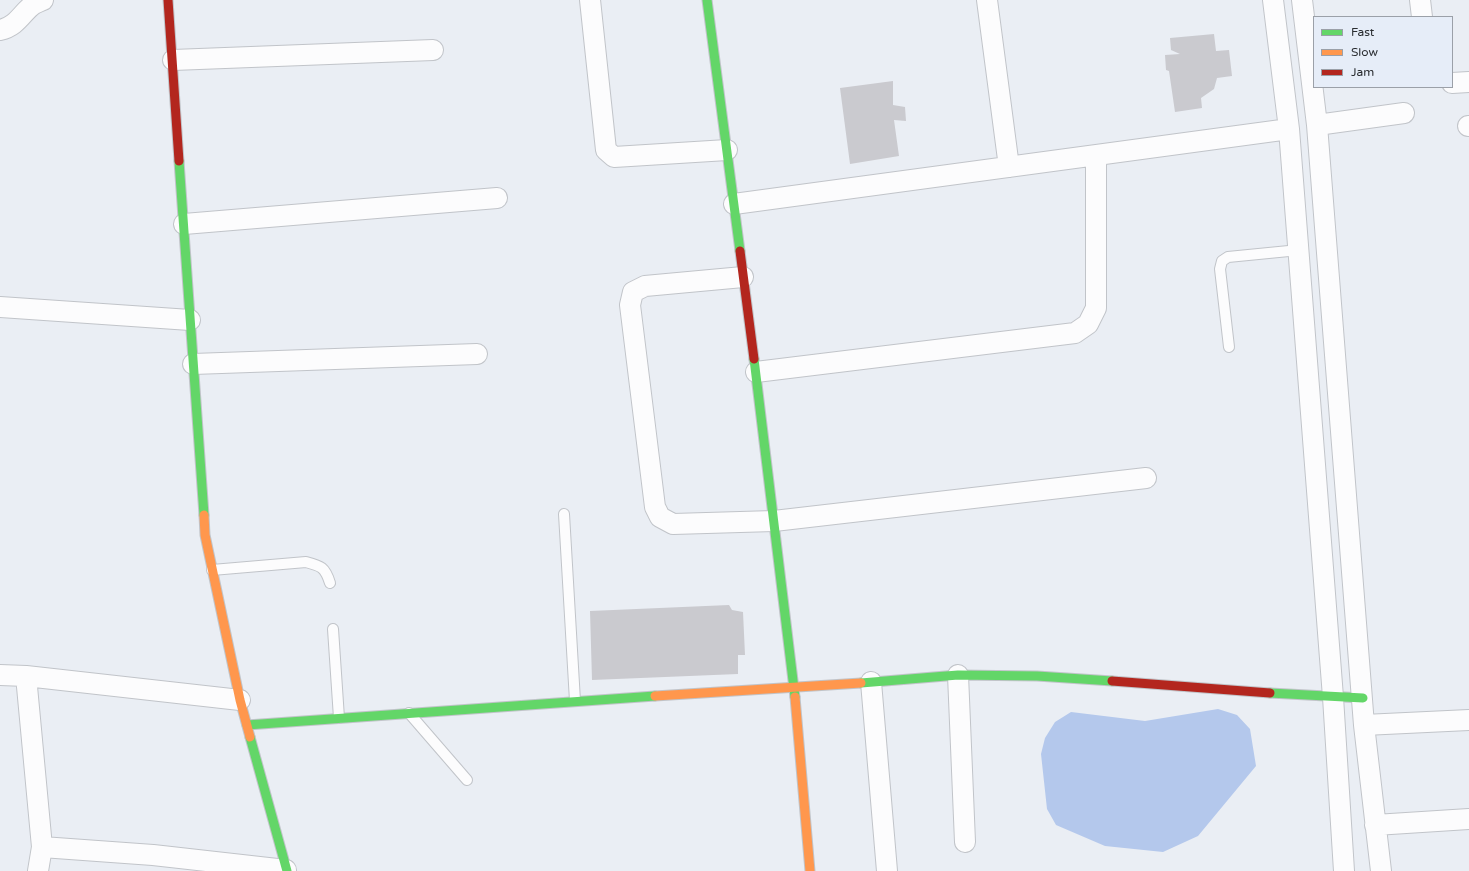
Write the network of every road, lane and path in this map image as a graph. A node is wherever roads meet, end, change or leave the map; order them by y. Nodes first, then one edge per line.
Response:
1 (43, 0) edge
2 (168, 0) edge
3 (590, 0) edge
4 (707, 0) edge
5 (987, 0) edge
6 (1272, 0) edge
7 (1302, 0) edge
8 (1420, 0) edge
9 (1422, 16) edge
10 (0, 30) edge
11 (433, 50) dead end
12 (173, 60) junction
13 (1469, 82) edge
14 (1453, 83) edge
15 (1313, 86) edge
16 (1313, 88) edge
17 (1404, 113) dead end
18 (1318, 125) junction
19 (1289, 129) junction
20 (727, 150) junction
21 (1096, 155) junction
22 (1009, 167) junction
23 (497, 198) dead end
24 (734, 204) junction
25 (184, 224) junction
26 (1299, 250) junction
27 (743, 277) junction
28 (0, 307) edge
29 (190, 320) junction
30 (1229, 347) dead end
31 (477, 354) dead end
32 (193, 364) junction
33 (756, 372) junction
34 (1146, 478) dead end
35 (564, 514) dead end
36 (774, 521) junction
37 (212, 570) junction
38 (330, 583) dead end
39 (333, 630) dead end
40 (0, 675) edge
41 (958, 675) junction
42 (26, 676) junction
43 (871, 682) junction
44 (794, 688) junction
45 (1333, 697) junction
46 (1362, 698) junction
47 (240, 700) junction
48 (575, 701) junction
49 (409, 713) junction
50 (339, 718) junction
51 (1469, 720) edge
52 (247, 724) junction
53 (1364, 725) junction
54 (467, 780) dead end
55 (1469, 819) edge
56 (1375, 825) junction
57 (965, 842) dead end
58 (42, 847) junction
59 (171, 864) edge
60 (287, 870) edge
61 (38, 871) edge
62 (810, 871) edge
63 (887, 871) edge
64 (1344, 871) edge
65 (1381, 871) edge

1 - 10 street
2 - 12 street
3 - 20 street
4 - 20 street
5 - 22 street
6 - 19 street
7 - 15 street
8 - 9 street
11 - 12 street
12 - 25 street
13 - 14 street
16 - 18 street
17 - 18 street
18 - 46 street
19 - 21 street
19 - 26 street
20 - 24 street
21 - 22 street
21 - 33 street
22 - 24 street
23 - 25 street
24 - 27 street
25 - 29 street
26 - 30 lane
26 - 45 street
27 - 33 street
27 - 36 street
28 - 29 street
29 - 32 street
31 - 32 street
32 - 37 street
33 - 36 street
34 - 36 street
35 - 48 lane
36 - 44 street
37 - 38 lane
37 - 47 street
39 - 50 lane
40 - 42 street
41 - 43 street
41 - 45 street
41 - 57 street
42 - 47 street
42 - 58 street
43 - 44 street
43 - 63 street
44 - 48 street
44 - 62 street
45 - 46 street
45 - 64 street
46 - 53 street
47 - 52 street
48 - 49 street
49 - 50 street
49 - 54 lane
50 - 52 street
51 - 53 street
52 - 60 street
53 - 56 street
55 - 56 street
56 - 65 street
58 - 59 street
58 - 61 street
59 - 60 street

